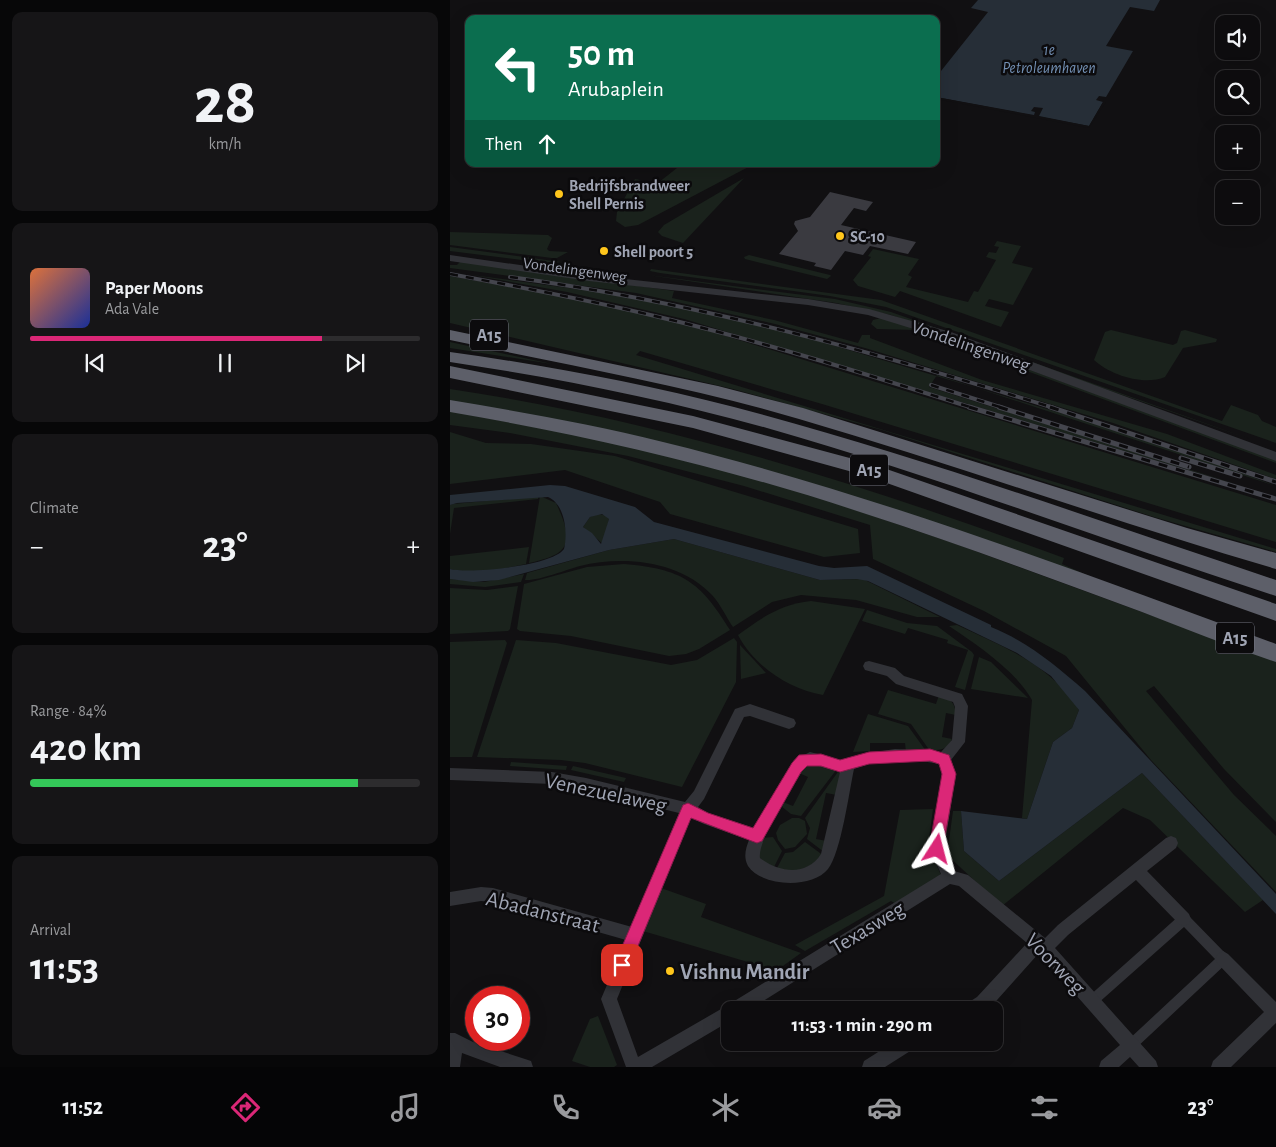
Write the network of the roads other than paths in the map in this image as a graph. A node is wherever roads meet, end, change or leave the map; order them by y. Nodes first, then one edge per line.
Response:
1 (450, 252) edge
2 (450, 258) edge
3 (729, 292) junction
4 (450, 326) edge
5 (450, 337) edge
6 (450, 357) edge
7 (618, 370) junction
8 (450, 372) edge
9 (633, 389) junction
10 (450, 406) edge
11 (1205, 430) junction
12 (1276, 452) edge
13 (1276, 457) edge
14 (1276, 561) edge
15 (1276, 588) edge
16 (1276, 612) edge
17 (1276, 653) edge
18 (869, 666) dead end
19 (789, 723) dead end
20 (944, 759) junction
21 (848, 765) junction
22 (450, 774) edge
23 (688, 809) junction
24 (757, 836) junction
25 (1171, 843) dead end
26 (1137, 871) junction
27 (949, 877) junction
28 (450, 899) edge
29 (1184, 919) junction
30 (635, 935) junction
31 (1042, 945) junction
32 (1223, 959) junction
33 (749, 1001) edge
34 (984, 1001) edge
35 (1092, 1001) junction
36 (1276, 1012) edge
37 (721, 1017) edge
38 (452, 1041) edge
39 (1130, 1045) junction
40 (895, 1051) edge
41 (452, 1067) edge
42 (525, 1067) edge
43 (635, 1067) edge
44 (870, 1067) edge
45 (1107, 1067) edge
46 (1150, 1067) edge
47 (1219, 1067) edge

1 - 3 street, Vondelingenweg
2 - 3 street, Vondelingenweg
3 - 11 street, Vondelingenweg
4 - 7 highway, A15
5 - 7 highway, A15
5 - 9 highway, A15
6 - 9 highway, A15
7 - 14 highway, A15
8 - 16 highway, A15
9 - 15 highway, A15
10 - 17 highway, A15
11 - 12 street, Vondelingenweg
11 - 13 street, Vondelingenweg
18 - 20 street
19 - 23 street
20 - 21 street
20 - 27 street
21 - 24 street
21 - 24 street
22 - 23 street, Venezuelaweg
23 - 24 street, Venezuelaweg
23 - 30 street
25 - 26 street
26 - 29 street
26 - 31 street
27 - 31 street, Voorweg
27 - 33 street, Texasweg
28 - 30 street, Abadanstraat
29 - 32 street
29 - 35 street
30 - 43 street
31 - 34 street
31 - 35 street, Voorweg
32 - 36 street
32 - 39 street
35 - 39 street, Voorweg
36 - 47 street
37 - 43 street
38 - 41 street
38 - 42 street
39 - 45 street
39 - 46 street, Voorweg
40 - 44 street

